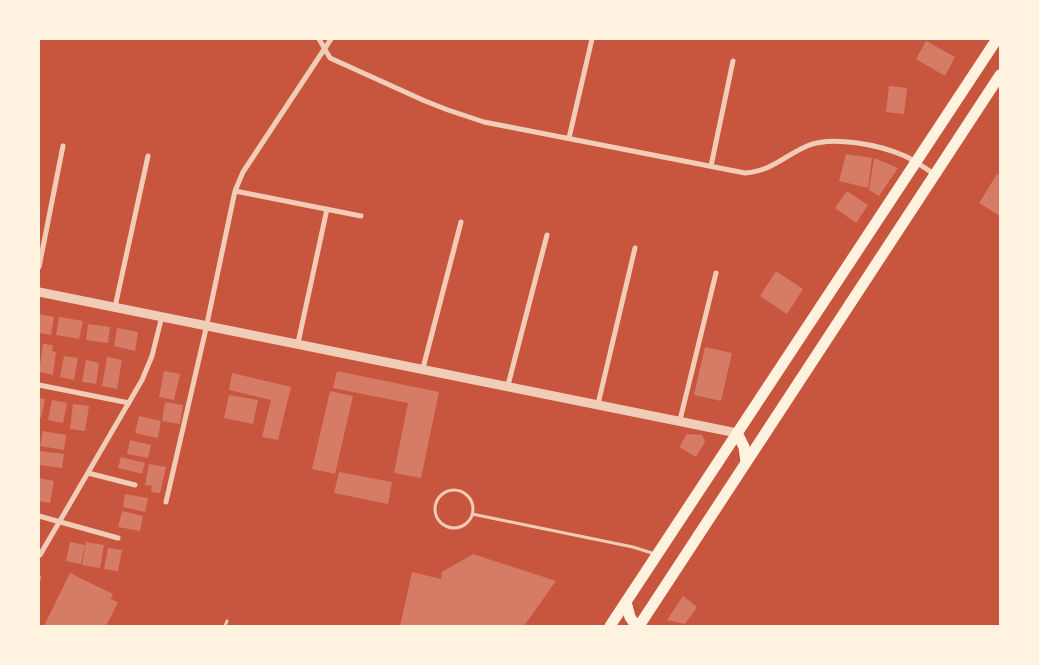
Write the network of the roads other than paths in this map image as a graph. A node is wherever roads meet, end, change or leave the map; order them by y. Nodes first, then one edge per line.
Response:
1 (319, 39) edge
2 (331, 39) edge
3 (592, 39) edge
4 (997, 39) edge
5 (325, 48) junction
6 (734, 61) dead end
7 (1000, 74) edge
8 (569, 138) junction
9 (63, 146) dead end
10 (148, 156) dead end
11 (915, 162) junction
12 (711, 166) junction
13 (934, 174) junction
14 (235, 191) junction
15 (326, 209) junction
16 (361, 216) dead end
17 (461, 222) dead end
18 (547, 235) dead end
19 (635, 248) dead end
20 (39, 267) edge
21 (716, 273) dead end
22 (39, 292) edge
23 (115, 307) junction
24 (162, 316) junction
25 (206, 324) junction
26 (298, 343) junction
27 (423, 368) junction
28 (39, 385) edge
29 (508, 386) junction
30 (129, 403) junction
31 (598, 404) junction
32 (680, 420) junction
33 (737, 433) junction
34 (746, 462) junction
35 (88, 473) junction
36 (134, 485) dead end
37 (166, 502) dead end
38 (472, 514) junction
39 (39, 516) edge
40 (60, 521) junction
41 (118, 538) dead end
42 (658, 554) junction
43 (40, 556) edge
44 (626, 602) junction
45 (227, 621) dead end
46 (225, 626) edge
47 (610, 626) edge
48 (637, 626) edge

1 - 5 street
2 - 5 street
3 - 8 street
4 - 11 main road
5 - 8 street
5 - 14 street
6 - 12 street
7 - 13 main road
8 - 12 street
9 - 20 street
10 - 23 street
11 - 12 street
11 - 13 street
11 - 33 main road
13 - 34 main road
14 - 15 street
14 - 25 street
15 - 16 street
15 - 26 street
17 - 27 street
18 - 29 street
19 - 31 street
21 - 32 street
22 - 23 street
23 - 24 street
24 - 25 street
24 - 30 street
25 - 26 street
25 - 37 street
26 - 27 street
27 - 29 street
28 - 30 street
29 - 31 street
30 - 35 street
31 - 32 street
32 - 33 street
33 - 34 main road
33 - 42 main road
34 - 48 main road
35 - 36 street
35 - 40 street
38 - 38 lane
38 - 42 lane
39 - 40 street
40 - 41 street
40 - 43 street
42 - 44 main road
44 - 47 main road
44 - 48 main road
45 - 46 lane

